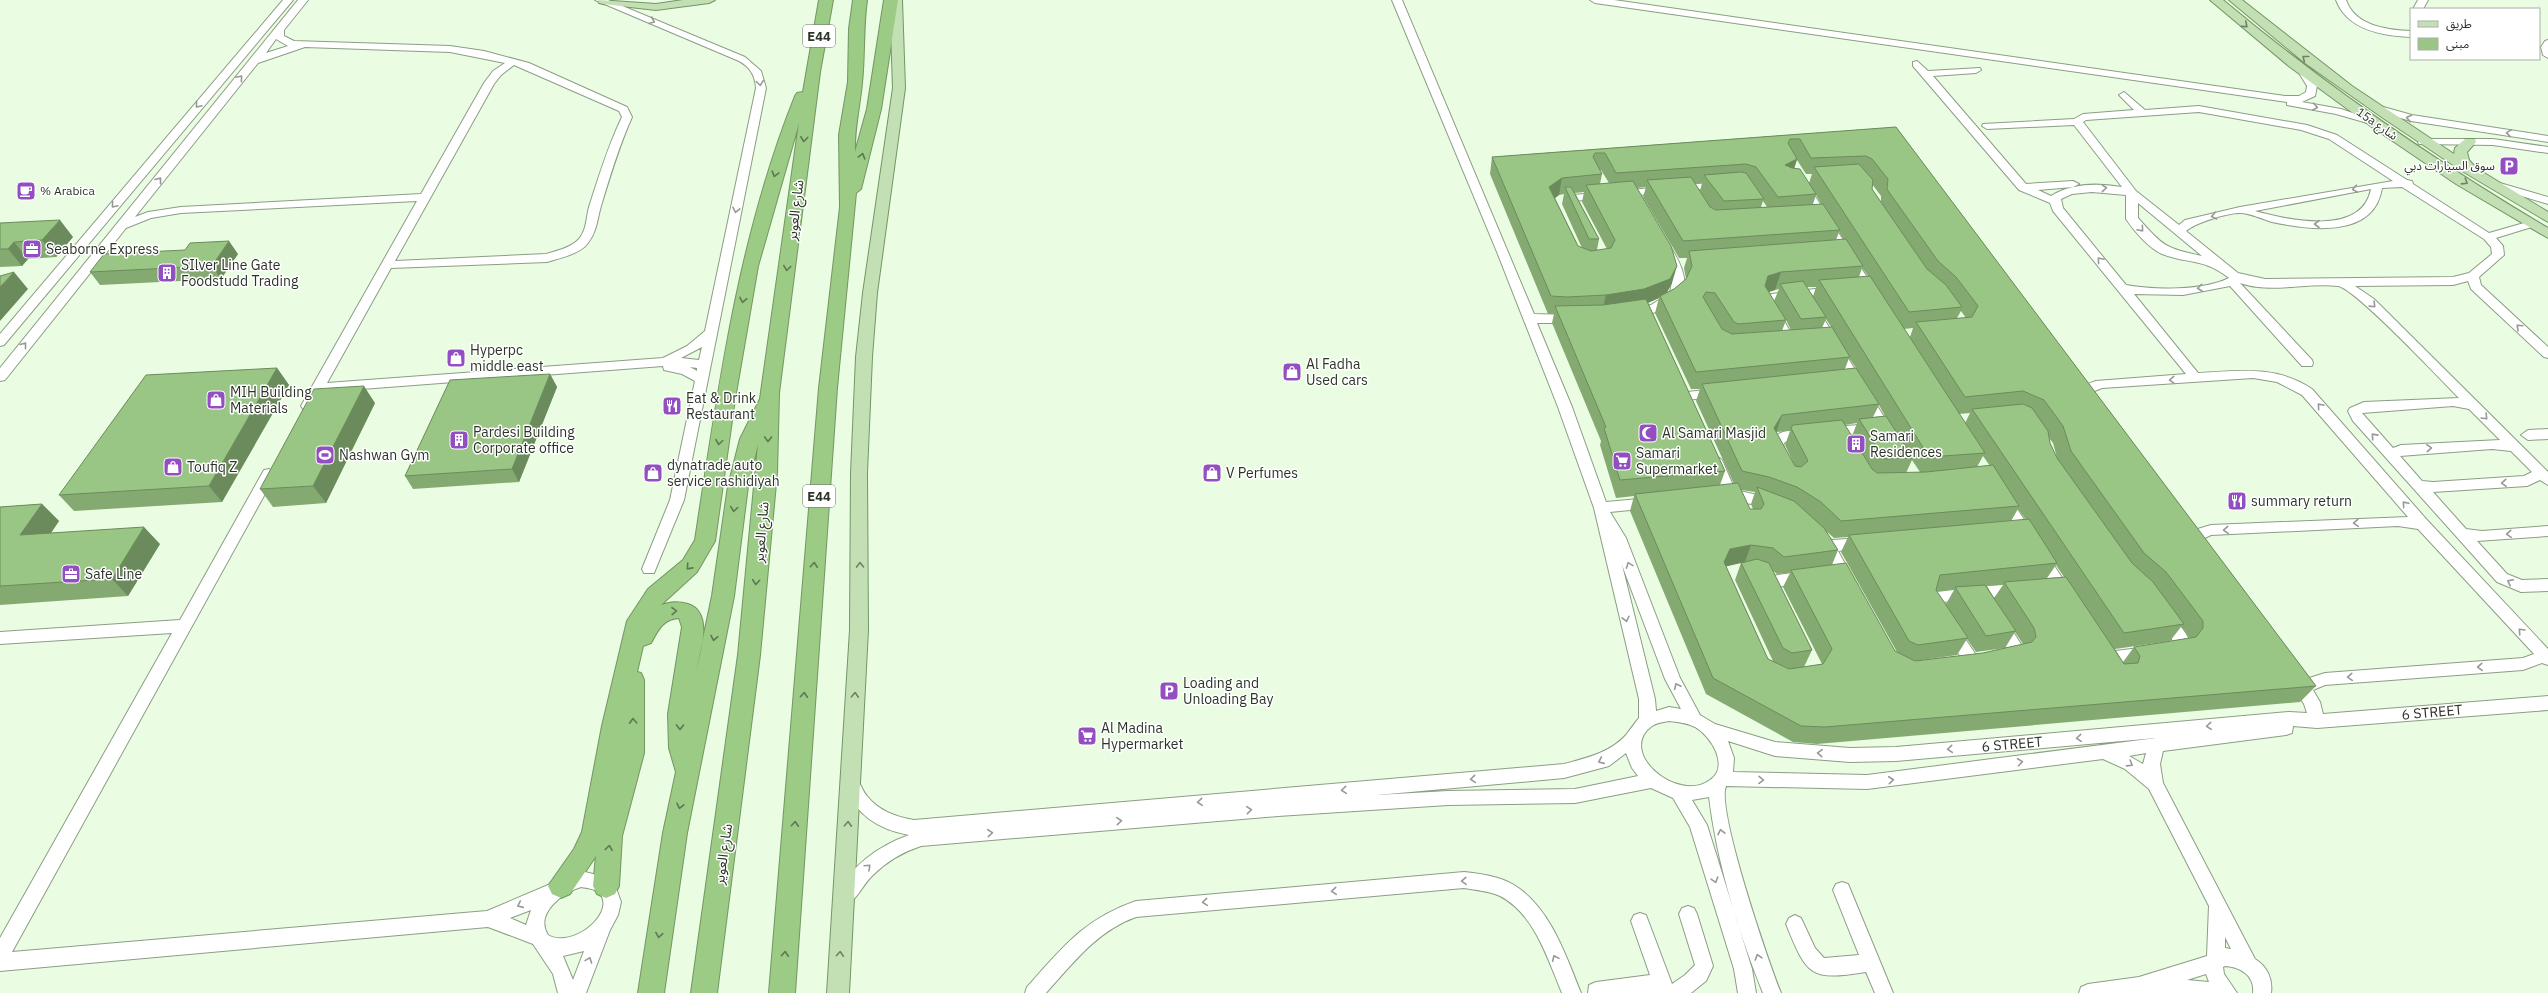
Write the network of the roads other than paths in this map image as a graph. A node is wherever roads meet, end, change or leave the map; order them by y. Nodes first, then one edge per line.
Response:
1 (283, 0) edge
2 (288, 0) edge
3 (303, 0) edge
4 (307, 0) edge
5 (709, 0) edge
6 (826, 0) edge
7 (860, 0) edge
8 (891, 0) edge
9 (896, 0) edge
10 (1595, 0) edge
11 (2216, 0) edge
12 (2235, 0) edge
13 (2341, 0) edge
14 (601, 1) edge
15 (1401, 3) edge
16 (277, 11) junction
17 (290, 15) junction
18 (279, 30) junction
19 (2410, 34) edge
20 (2548, 43) edge
21 (313, 46) junction
22 (2545, 54) edge
23 (255, 61) junction
24 (514, 61) junction
25 (1917, 64) dead end
26 (1976, 70) dead end
27 (813, 72) junction
28 (2304, 73) junction
29 (1925, 74) junction
30 (2124, 95) dead end
31 (2249, 95) junction
32 (2372, 106) junction
33 (2143, 113) junction
34 (2371, 121) junction
35 (2077, 122) junction
36 (1987, 126) dead end
37 (2548, 139) edge
38 (2423, 142) junction
39 (2470, 142) junction
40 (2548, 150) edge
41 (2472, 172) junction
42 (1800, 179) edge
43 (2486, 181) junction
44 (2408, 183) junction
45 (1602, 184) edge
46 (1734, 184) edge
47 (2076, 184) dead end
48 (2377, 185) junction
49 (1690, 188) junction
50 (2023, 188) junction
51 (1634, 193) junction
52 (2132, 193) junction
53 (1608, 195) junction
54 (146, 197) junction
55 (426, 197) junction
56 (1698, 201) edge
57 (2054, 201) junction
58 (2548, 201) edge
59 (1642, 206) edge
60 (848, 207) junction
61 (181, 210) junction
62 (2240, 210) junction
63 (1580, 211) edge
64 (1821, 215) junction
65 (1806, 216) edge
66 (2548, 218) edge
67 (2531, 224) junction
68 (122, 227) junction
69 (2180, 230) junction
70 (2548, 234) edge
71 (2488, 237) junction
72 (1660, 238) edge
73 (1844, 251) junction
74 (1828, 252) edge
75 (1690, 263) edge
76 (2216, 263) junction
77 (1674, 264) junction
78 (387, 265) junction
79 (2473, 276) junction
80 (2235, 280) junction
81 (2342, 282) junction
82 (1868, 288) junction
83 (2125, 289) junction
84 (1802, 293) junction
85 (1876, 302) edge
86 (1648, 311) junction
87 (1618, 314) edge
88 (1528, 317) junction
89 (1588, 317) edge
90 (1555, 321) junction
91 (1654, 325) edge
92 (1533, 330) junction
93 (710, 334) junction
94 (1830, 339) junction
95 (0, 342) edge
96 (1790, 342) junction
97 (1776, 343) edge
98 (2548, 354) edge
99 (2307, 363) dead end
100 (639, 365) junction
101 (704, 365) junction
102 (2192, 373) dead end
103 (0, 376) edge
104 (701, 379) junction
105 (1854, 379) junction
106 (1838, 381) edge
107 (1681, 382) edge
108 (318, 388) junction
109 (1727, 392) edge
110 (770, 393) junction
111 (1687, 396) junction
112 (2473, 404) junction
113 (1693, 410) edge
114 (2095, 412) edge
115 (301, 419) edge
116 (1883, 427) junction
117 (1840, 431) junction
118 (2548, 434) edge
119 (2528, 436) dead end
120 (1709, 445) edge
121 (1848, 445) edge
122 (1894, 446) edge
123 (2516, 447) junction
124 (2391, 454) junction
125 (278, 460) edge
126 (1785, 464) edge
127 (2545, 477) edge
128 (2418, 485) junction
129 (1996, 489) edge
130 (1710, 496) edge
131 (1737, 499) junction
132 (1665, 501) edge
133 (1784, 508) edge
134 (1602, 510) junction
135 (2422, 524) junction
136 (2182, 527) edge
137 (2023, 529) junction
138 (1816, 530) edge
139 (2007, 530) edge
140 (2548, 531) edge
141 (2462, 534) junction
142 (2192, 539) junction
143 (1875, 542) edge
144 (1829, 546) junction
145 (2201, 552) edge
146 (649, 569) dead end
147 (1843, 572) junction
148 (1771, 582) edge
149 (2548, 585) edge
150 (2060, 586) junction
151 (1854, 592) edge
152 (1980, 593) junction
153 (2155, 604) edge
154 (2073, 605) edge
155 (184, 626) junction
156 (0, 638) edge
157 (2099, 645) edge
158 (2546, 657) edge
159 (1984, 660) junction
160 (1957, 664) edge
161 (2288, 668) edge
162 (2302, 687) junction
163 (2548, 703) edge
164 (1695, 720) junction
165 (1646, 721) junction
166 (2317, 721) junction
167 (1710, 729) junction
168 (1633, 739) junction
169 (2158, 744) junction
170 (2101, 751) junction
171 (687, 776) junction
172 (1651, 781) junction
173 (1719, 782) junction
174 (850, 784) junction
175 (2155, 784) junction
176 (1679, 793) junction
177 (606, 886) junction
178 (557, 889) junction
179 (1842, 890) dead end
180 (844, 898) junction
181 (2215, 902) junction
182 (1688, 914) dead end
183 (488, 919) junction
184 (1640, 921) dead end
185 (1795, 924) dead end
186 (602, 928) junction
187 (540, 940) junction
188 (0, 956) edge
189 (2215, 961) junction
190 (0, 962) edge
191 (1871, 962) junction
192 (2248, 964) junction
193 (2138, 986) junction
194 (1667, 989) edge
195 (1596, 990) dead end
196 (2264, 991) edge
197 (567, 993) edge
198 (577, 993) edge
199 (651, 993) edge
200 (704, 993) edge
201 (782, 993) edge
202 (838, 993) edge
203 (1034, 993) edge
204 (1572, 993) edge
205 (1747, 993) edge
206 (1772, 993) edge
207 (1884, 993) edge
208 (2088, 993) edge
209 (2227, 993) edge

1 - 16 street
2 - 16 street
3 - 17 street
4 - 17 street
5 - 14 main road
6 - 27 highway, شارع العوير / E44
7 - 60 highway, E44
60 -> 8 highway
174 -> 9 main road
10 - 31 street
11 -> 28 main road, 15a شارع
32 -> 12 main road, 15a شارع
13 - 19 street
14 -> 93 street
15 - 88 street
16 -> 95 street
17 - 18 street
18 - 21 street
18 - 23 street
20 - 22 street
21 - 23 street
21 - 24 street
54 -> 23 street
24 - 55 street
24 - 78 street
25 - 29 street
26 - 29 street
27 -> 110 highway, شارع العوير / E44
27 -> 178 highway
28 - 31 street
28 - 34 main road, 15a شارع
28 - 38 main road
29 - 50 street
30 - 33 street
31 -> 34 street
37 -> 32 street
32 - 38 main road, 15a شارع
33 - 35 street
33 - 44 street
34 -> 67 main road, 15a شارع
35 - 36 street
35 - 52 street
38 - 39 street
38 - 41 main road, 15a شارع
39 - 40 street
39 - 41 main road
41 - 43 main road, 15a شارع
42 - 64 street
43 - 58 street
43 - 66 main road, 15a شارع
44 - 48 street
44 - 71 street
45 - 53 street
46 - 49 street
47 - 50 street
48 -> 62 street
48 -> 62 street
49 - 51 street
49 - 56 street
50 - 57 street
51 - 53 street
51 - 59 street
57 -> 52 street
52 - 69 street
52 -> 76 street
53 - 63 street
54 - 61 street
54 - 68 street
55 - 61 street
55 - 78 street
83 -> 57 street
201 -> 60 highway, E44
61 - 68 street
62 -> 69 street
64 - 65 street
64 - 73 street
67 - 70 main road, 15a شارع
67 - 71 street
103 -> 68 street
69 - 76 street
71 - 79 street
72 - 77 street
73 - 74 street
73 - 82 street
75 - 77 street
76 - 80 street
77 - 86 street
78 - 108 street
79 - 81 street
98 -> 79 street
80 - 81 street
80 -> 83 street
80 - 99 street
81 -> 112 street
82 - 84 street
82 - 85 street
83 - 102 street
84 - 94 street
84 - 96 street
86 - 87 street
86 - 91 street
88 - 90 street
88 - 92 street
89 - 90 street
90 - 92 street
92 - 134 street
93 - 100 street
93 - 101 street
94 - 96 street
94 - 105 street
96 - 97 street
100 - 101 street
100 - 104 street
100 - 108 street
101 - 104 street
104 - 146 street
105 - 106 street
105 - 116 street
107 - 111 street
108 - 115 street
109 - 111 street
110 -> 171 highway
110 -> 200 highway, شارع العوير / E44
111 - 113 street
112 -> 123 street
124 -> 112 street
135 -> 114 street
116 - 117 street
116 - 122 street
117 - 121 street
117 - 126 street
118 - 119 street
120 - 131 street
124 -> 123 street
123 - 127 street
124 - 128 street
125 - 155 street
127 -> 128 street
128 - 141 street
129 - 137 street
130 - 131 street
131 - 133 street
132 - 134 street
164 -> 134 street
134 -> 165 street
135 -> 142 street
158 -> 135 street
136 - 142 street
137 - 139 street
137 - 150 street
138 - 144 street
140 -> 141 street
149 -> 141 street
142 - 145 street
143 - 144 street
144 - 147 street
147 - 148 street
147 - 151 street
150 - 152 street
150 - 154 street
152 - 159 street
152 - 159 street
153 - 157 street
155 - 156 street
155 - 188 street
158 -> 162 street
159 - 160 street
161 - 162 street
162 - 166 street
163 - 166 street, 6 STREET
164 - 165 street
164 - 167 street
165 - 168 street
166 -> 167 street, 6 STREET
166 - 169 street, 6 STREET
167 - 173 street
168 - 172 street
168 -> 174 street
169 - 170 street, 6 STREET
169 - 175 street
173 -> 170 street, 6 STREET
170 -> 175 street
177 -> 171 highway
171 -> 199 highway
172 - 176 street
180 -> 172 street
173 - 176 street
206 -> 173 street
180 -> 174 main road
175 - 181 street
176 -> 205 street
177 - 178 street
177 - 186 street
178 -> 183 street
178 - 187 street
179 - 191 street
202 -> 180 main road
181 - 189 street
181 - 192 street
182 - 194 street
183 - 187 street
183 - 190 street
184 - 194 street
185 - 191 street
186 - 187 street
198 -> 186 street
187 - 197 street
189 - 192 street
189 - 193 street
189 - 209 street
191 - 207 street
192 - 196 street
193 - 208 street
193 - 209 street
194 - 195 street
204 -> 203 street

